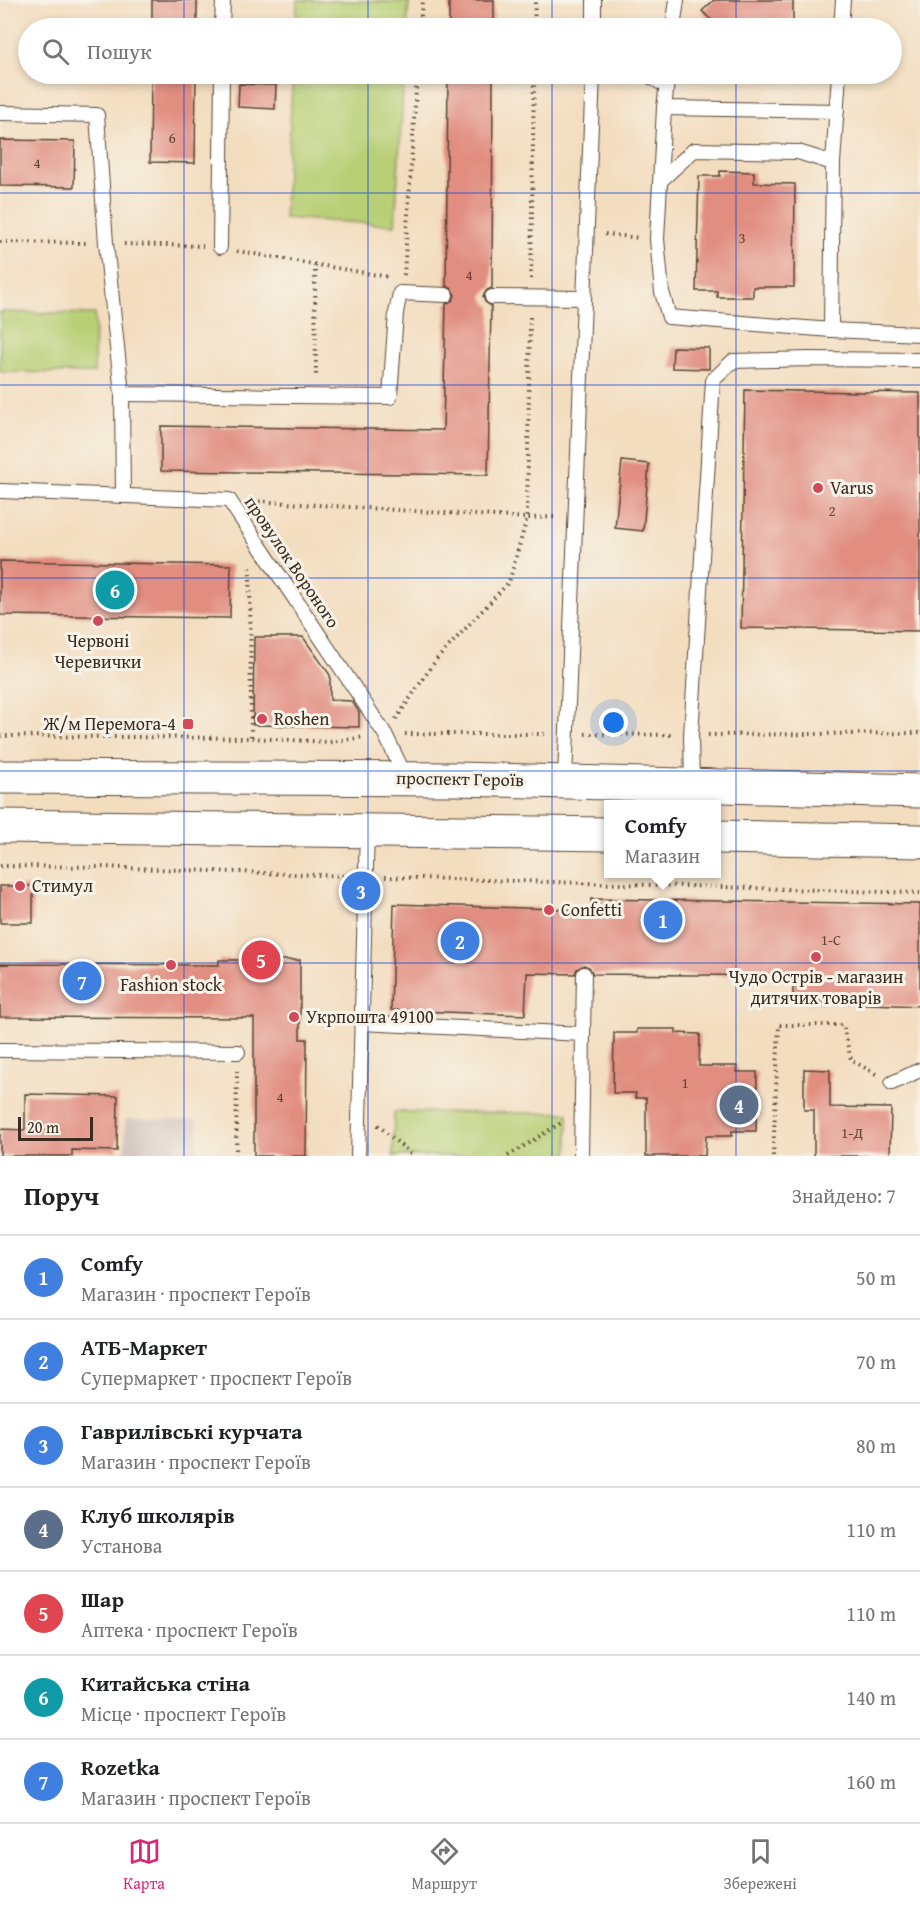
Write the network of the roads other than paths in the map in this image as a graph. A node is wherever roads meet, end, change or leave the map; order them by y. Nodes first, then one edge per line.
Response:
1 (223, 0) edge
2 (594, 0) edge
3 (677, 0) edge
4 (843, 0) edge
5 (222, 18) edge
6 (594, 18) edge
7 (675, 18) edge
8 (842, 18) edge
9 (222, 84) edge
10 (593, 84) edge
11 (667, 84) edge
12 (838, 84) edge
13 (664, 108) junction
14 (837, 111) junction
15 (0, 113) edge
16 (833, 163) junction
17 (661, 180) junction
18 (220, 247) dead end
19 (446, 295) dead end
20 (492, 297) dead end
21 (584, 298) junction
22 (831, 330) junction
23 (920, 334) edge
24 (920, 360) edge
25 (122, 394) junction
26 (0, 491) edge
27 (123, 496) junction
28 (0, 777) edge
29 (368, 778) junction
30 (406, 778) junction
31 (565, 780) junction
32 (692, 785) junction
33 (920, 791) edge
34 (0, 826) edge
35 (367, 830) junction
36 (604, 834) edge
37 (721, 837) edge
38 (920, 841) edge
39 (584, 974) dead end
40 (362, 1023) junction
41 (583, 1034) junction
42 (0, 1050) edge
43 (238, 1052) road end
44 (920, 1070) edge
45 (892, 1083) road end
46 (358, 1156) edge
47 (581, 1156) edge

1 - 5 lane
2 - 6 lane
3 - 7 lane
4 - 8 lane
9 - 18 lane
10 - 21 lane
11 - 13 lane
12 - 14 lane
13 - 14 lane
13 - 17 lane
14 - 16 lane
15 - 25 lane
16 - 17 lane
16 - 22 lane
17 - 22 lane
19 - 25 lane
20 - 21 lane
21 - 31 lane
22 - 23 lane
24 - 32 lane
25 - 27 lane
26 - 27 lane, провулок Вороного
27 - 30 lane, провулок Вороного
28 - 29 main road, проспект Героїв
29 - 30 main road, проспект Героїв
29 - 35 main road
30 - 31 main road, проспект Героїв
31 - 32 main road, проспект Героїв
32 - 33 main road, проспект Героїв
34 - 35 main road
35 - 36 main road
35 - 40 lane
37 - 38 main road
39 - 41 lane
40 - 41 lane
40 - 46 lane
41 - 47 lane
42 - 43 lane
44 - 45 lane

